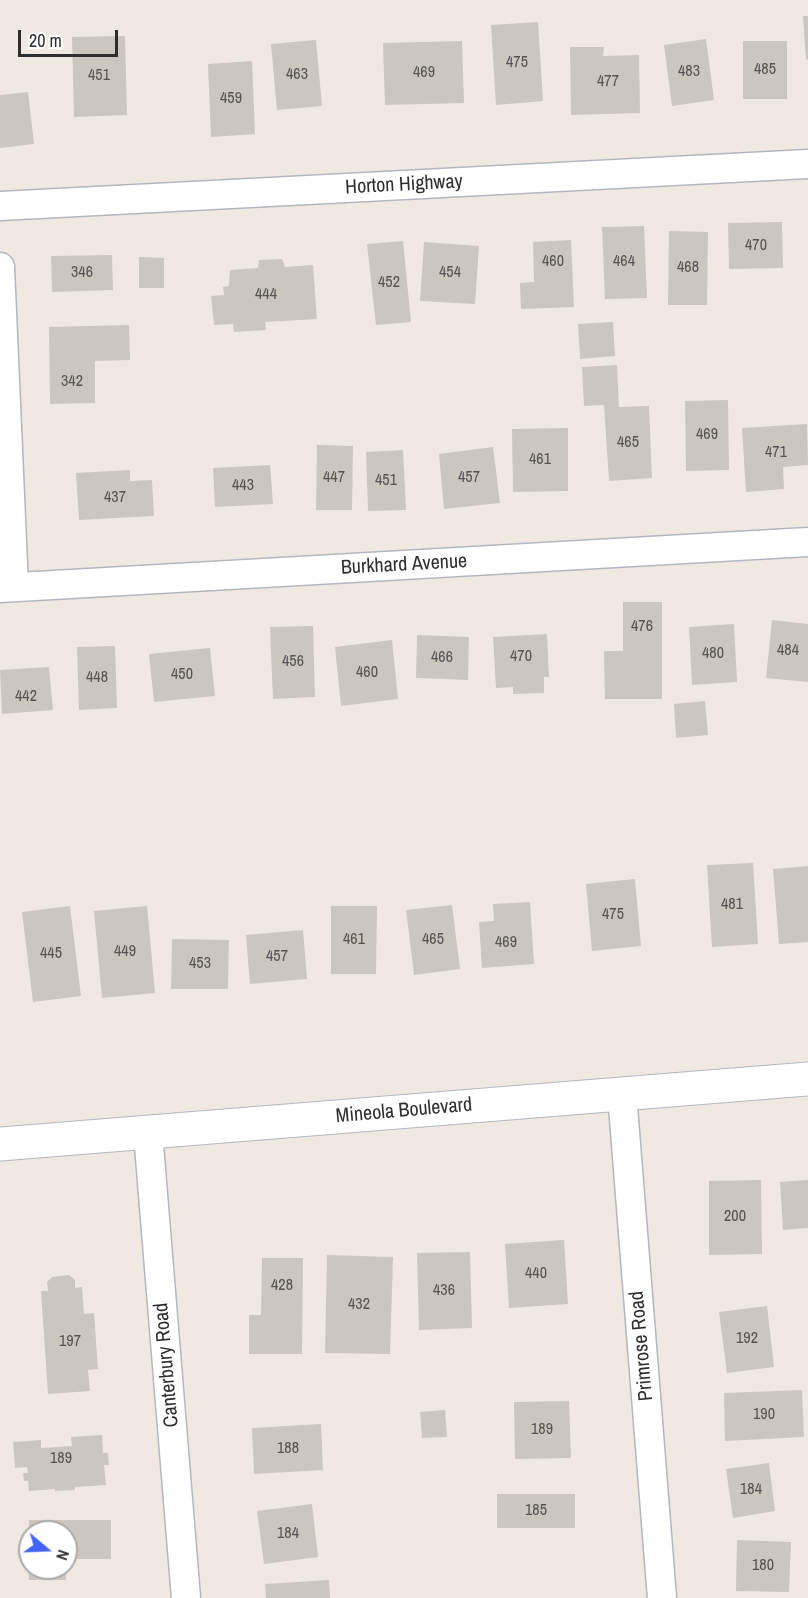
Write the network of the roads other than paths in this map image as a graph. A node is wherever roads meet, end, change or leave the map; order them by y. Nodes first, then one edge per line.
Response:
1 (808, 164) edge
2 (0, 206) edge
3 (0, 267) edge
4 (808, 542) edge
5 (7, 587) edge
6 (808, 1078) edge
7 (622, 1094) junction
8 (148, 1133) junction
9 (0, 1144) edge
10 (186, 1598) edge
11 (662, 1598) edge

1 - 2 street, Horton Highway
3 - 5 street
4 - 5 street, Burkhard Avenue
6 - 7 main road, Mineola Boulevard
7 - 8 main road, Mineola Boulevard
7 - 11 street, Primrose Road
8 - 9 main road, Mineola Boulevard
8 - 10 street, Canterbury Road

